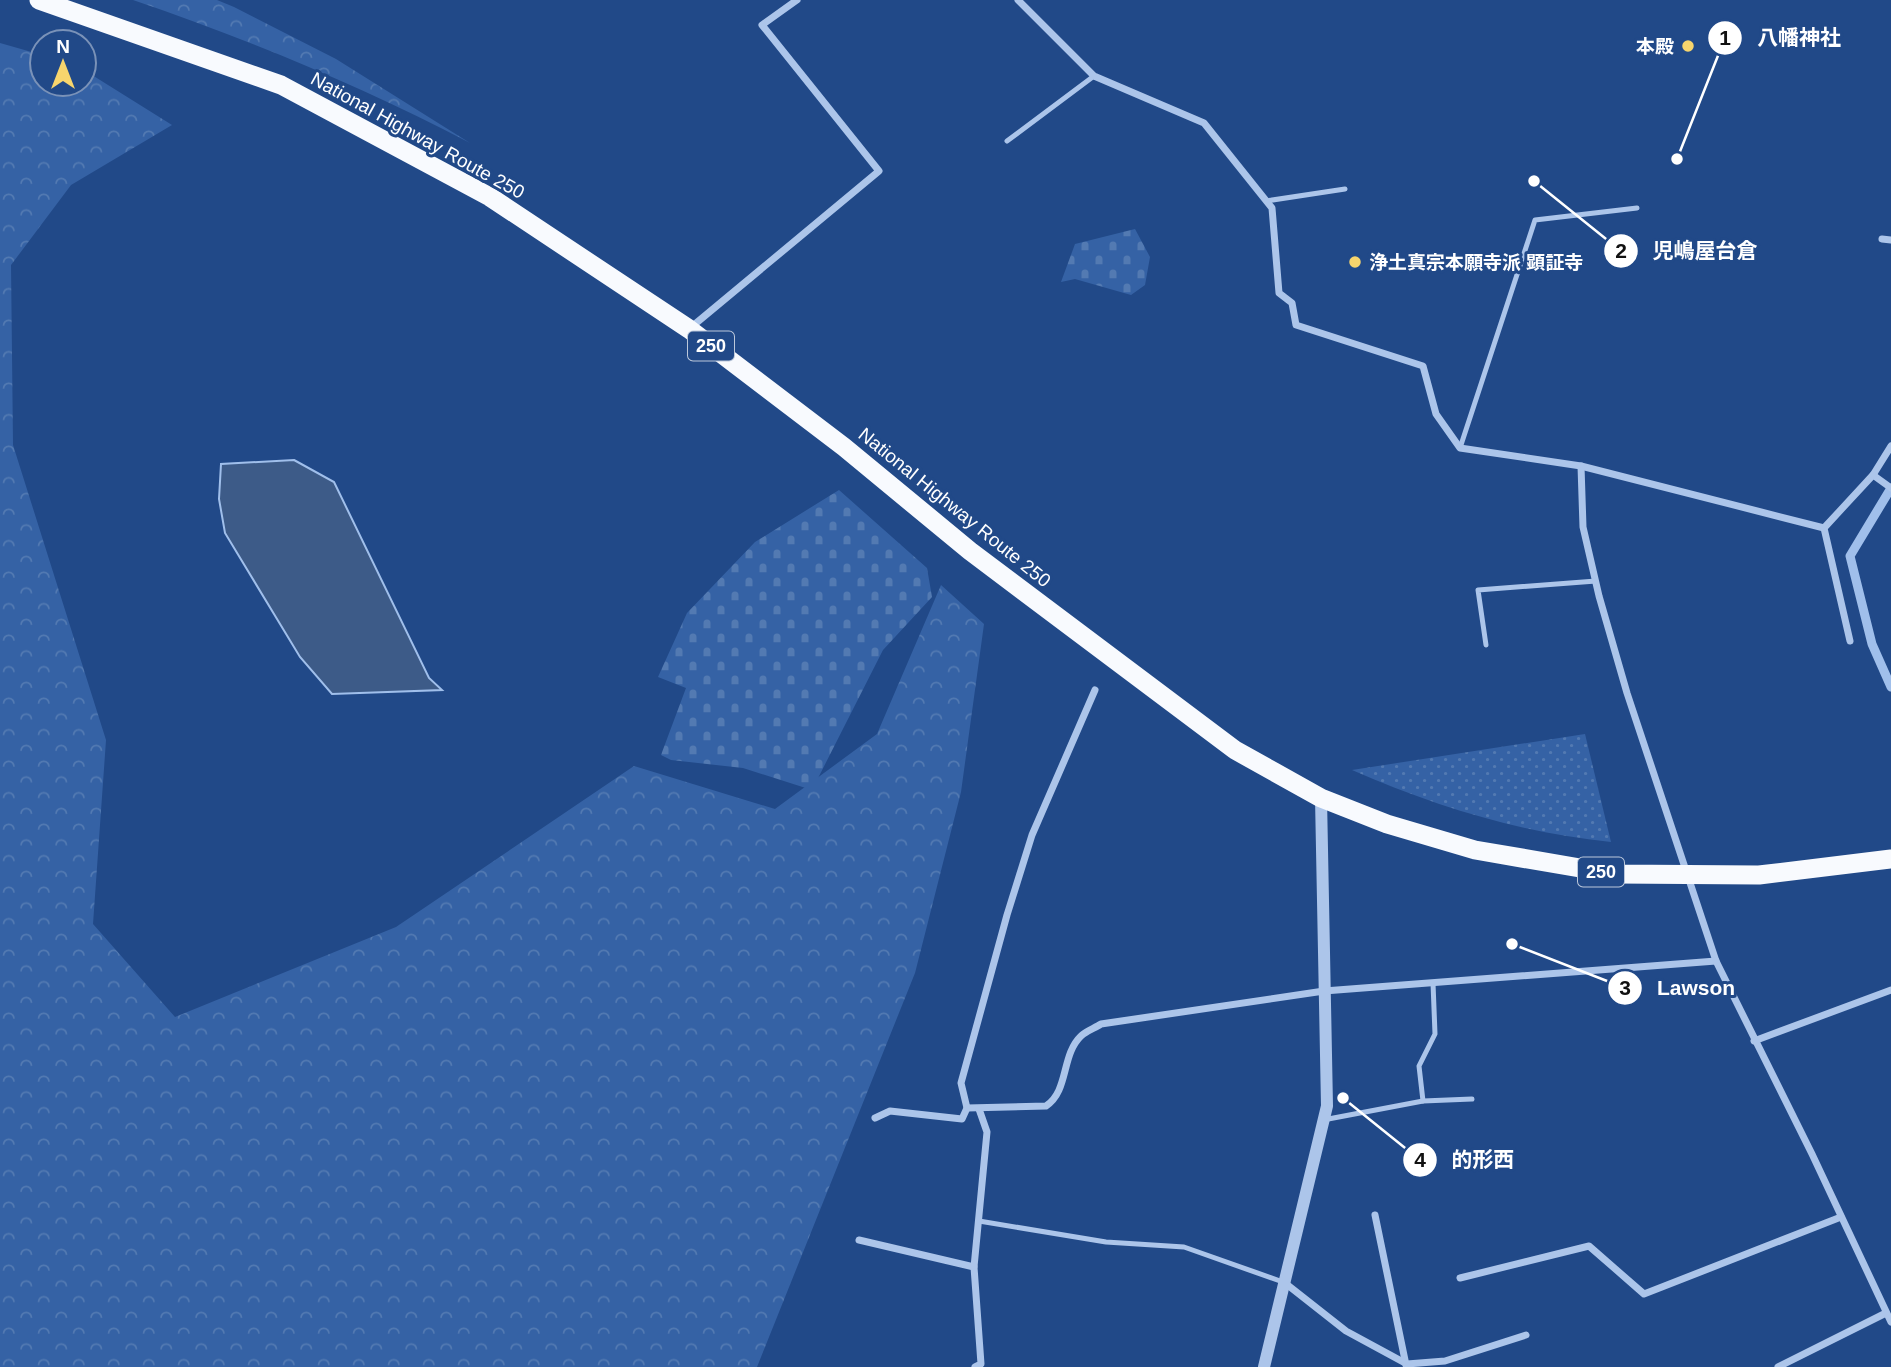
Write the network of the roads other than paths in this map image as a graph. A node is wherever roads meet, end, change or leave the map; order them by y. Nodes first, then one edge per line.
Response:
1 (39, 0) edge
2 (797, 0) edge
3 (1018, 0) edge
4 (1094, 76) junction
5 (1007, 141) dead end
6 (1345, 189) dead end
7 (1266, 201) junction
8 (1637, 208) dead end
9 (1882, 239) dead end
10 (1891, 240) edge
11 (689, 329) junction
12 (1891, 446) edge
13 (1460, 448) junction
14 (1581, 466) junction
15 (1877, 478) junction
16 (1891, 488) edge
17 (1824, 528) junction
18 (1596, 582) junction
19 (1850, 641) dead end
20 (1486, 645) dead end
21 (1095, 690) dead end
22 (1321, 798) junction
23 (1891, 859) edge
24 (1688, 876) junction
25 (1716, 961) junction
26 (1433, 983) junction
27 (1891, 990) edge
28 (1324, 991) junction
29 (1754, 1041) junction
30 (1472, 1099) dead end
31 (1423, 1101) junction
32 (967, 1108) junction
33 (979, 1109) junction
34 (875, 1118) dead end
35 (1323, 1120) junction
36 (1375, 1215) dead end
37 (1841, 1217) junction
38 (979, 1221) junction
39 (859, 1240) dead end
40 (974, 1267) junction
41 (1460, 1278) dead end
42 (1285, 1283) junction
43 (1886, 1313) junction
44 (1891, 1322) edge
45 (1526, 1335) dead end
46 (1446, 1364) edge
47 (1405, 1366) edge
48 (975, 1367) edge
49 (1264, 1367) edge
50 (1778, 1367) edge

1 - 11 highway, National Highway Route 250 / 250
2 - 11 street
3 - 4 street
4 - 5 lane
4 - 7 street
6 - 7 lane
7 - 13 street
8 - 13 lane
9 - 10 street
11 - 22 highway, National Highway Route 250 / 250
12 - 15 street
13 - 14 street
14 - 17 street
14 - 18 street
15 - 16 street
15 - 17 street
17 - 19 street
18 - 20 lane
18 - 24 street
21 - 32 street
22 - 24 highway, National Highway Route 250 / 250
22 - 28 street
23 - 24 highway, National Highway Route 250 / 250
24 - 25 street
25 - 26 street
25 - 29 street
26 - 28 street
26 - 31 lane
27 - 29 street
28 - 33 street
28 - 35 street
29 - 37 street
30 - 31 lane
31 - 35 lane
32 - 33 street
32 - 34 street
33 - 38 street
35 - 42 street
36 - 47 street
37 - 41 street
37 - 43 street
38 - 40 street
38 - 42 lane
39 - 40 street
40 - 48 street
42 - 47 street
42 - 49 street
43 - 44 street
43 - 50 street
45 - 46 street
46 - 47 street

